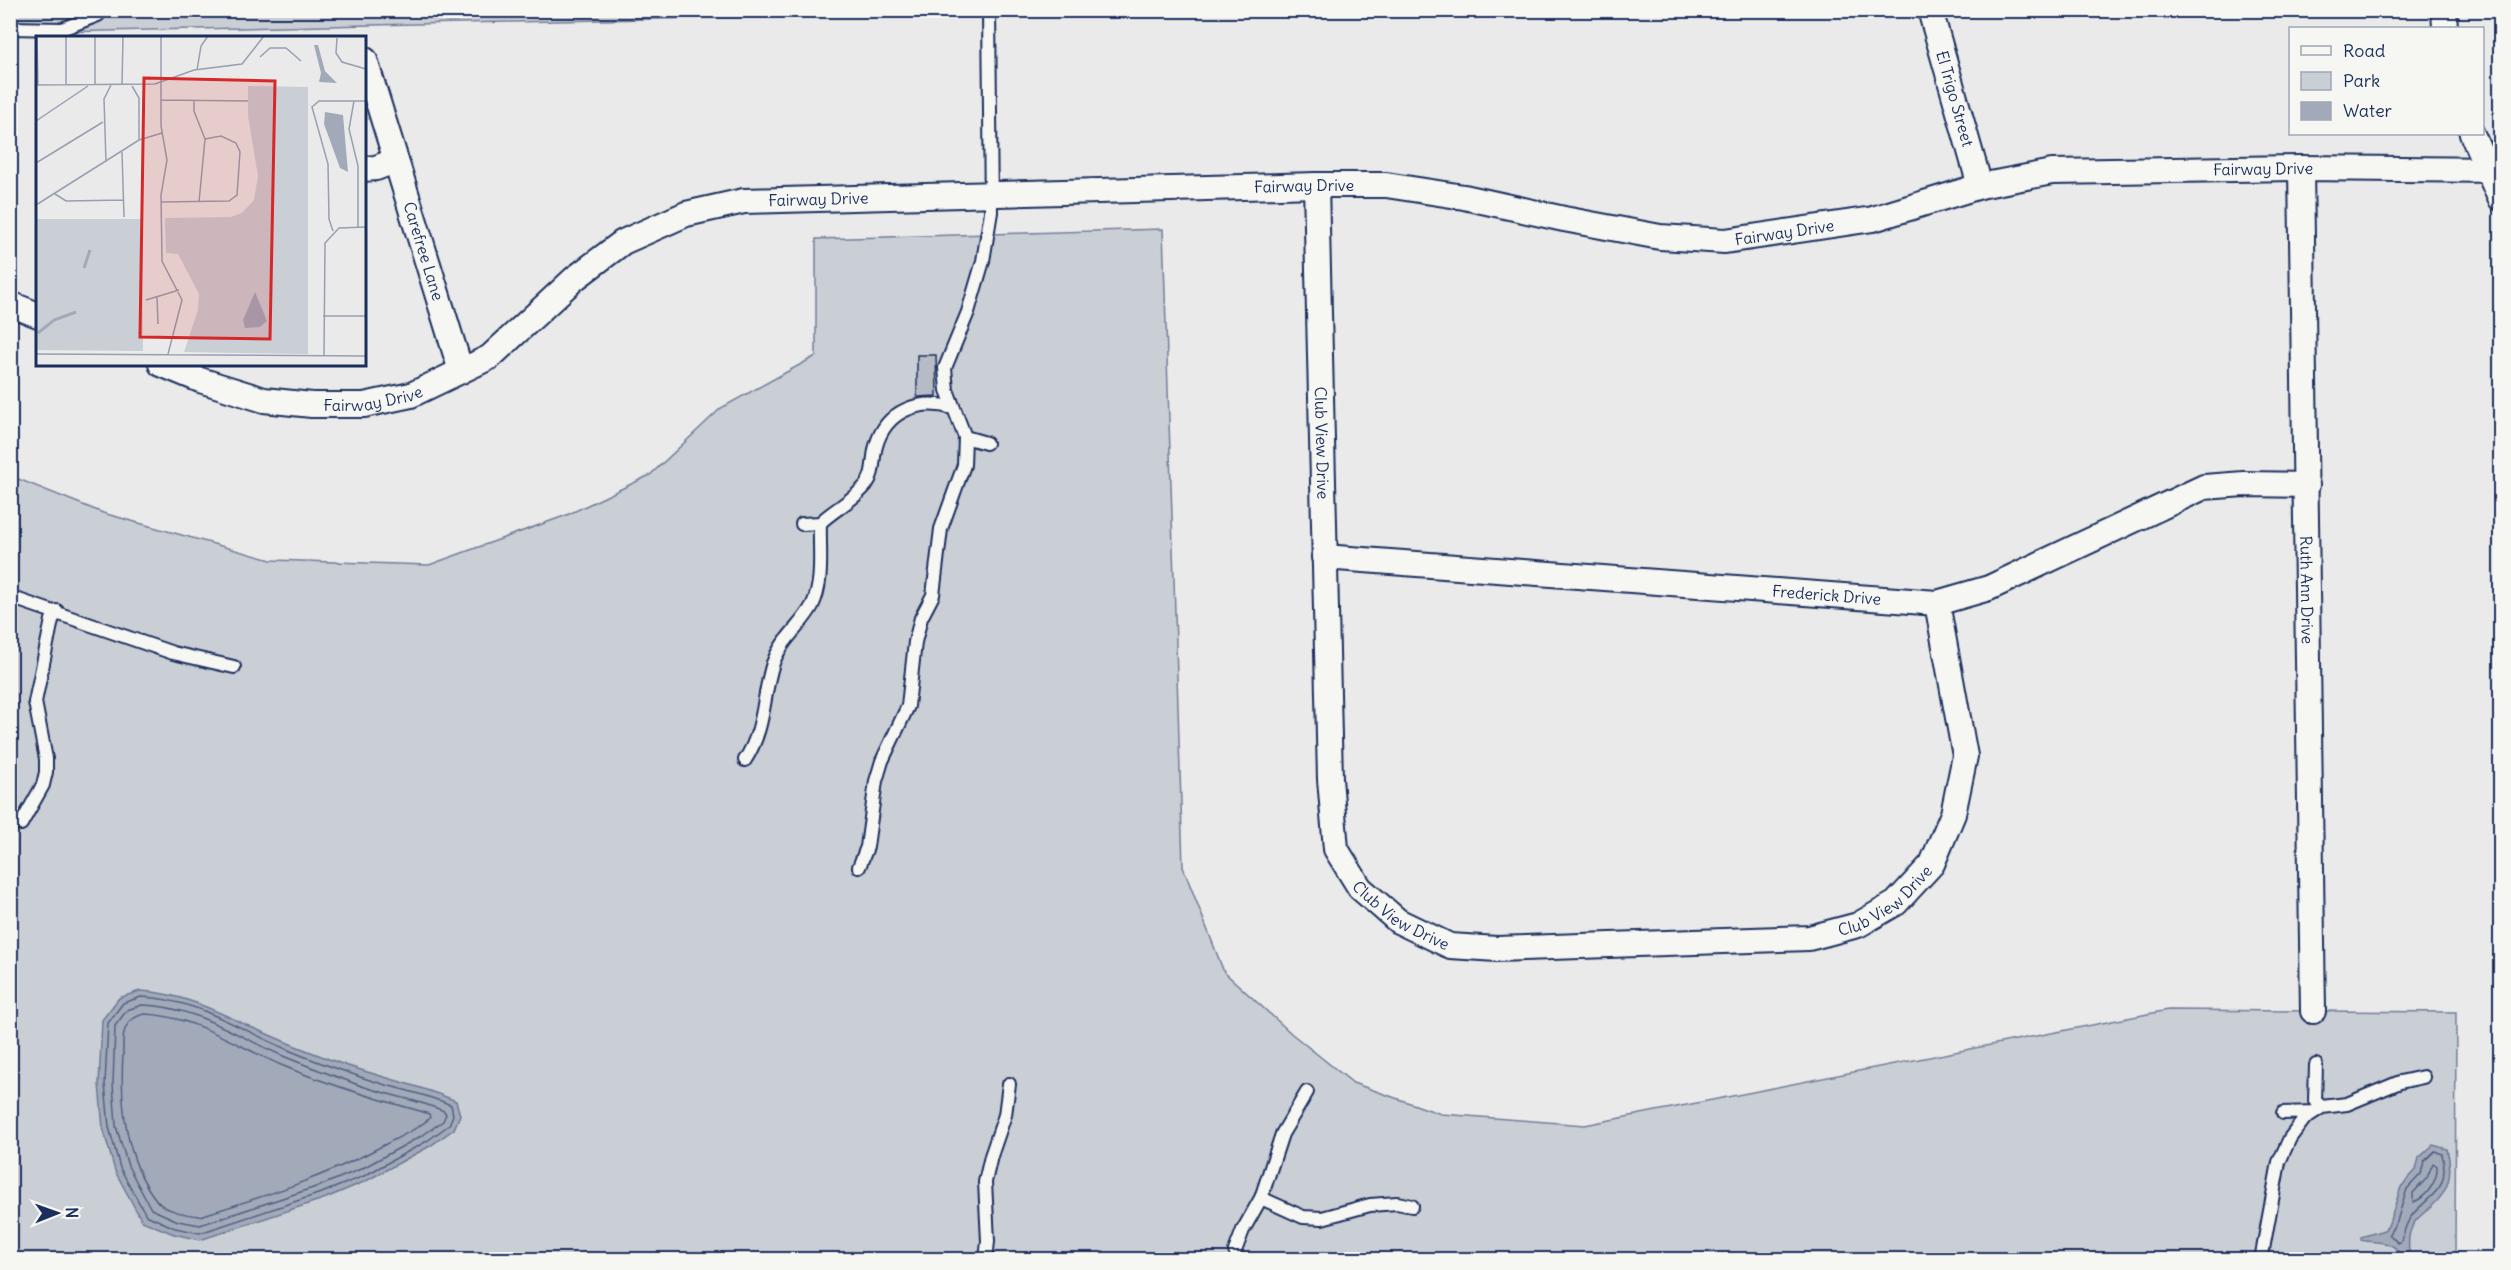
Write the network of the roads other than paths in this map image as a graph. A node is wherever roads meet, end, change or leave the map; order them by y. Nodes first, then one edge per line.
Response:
1 (989, 10) edge
2 (1930, 10) edge
3 (2444, 10) edge
4 (98, 15) dead end
5 (2445, 27) edge
6 (10, 28) edge
7 (366, 63) edge
8 (2473, 135) edge
9 (394, 161) junction
10 (2301, 168) junction
11 (366, 169) edge
12 (2494, 170) edge
13 (1316, 185) junction
14 (1980, 186) junction
15 (991, 195) junction
16 (2500, 198) edge
17 (10, 304) edge
18 (36, 314) edge
19 (166, 366) edge
20 (461, 371) junction
21 (953, 408) junction
22 (964, 437) junction
23 (986, 443) dead end
24 (2307, 485) junction
25 (820, 523) junction
26 (802, 524) dead end
27 (1324, 557) junction
28 (10, 597) edge
29 (1937, 603) junction
30 (57, 611) junction
31 (234, 667) dead end
32 (746, 760) dead end
33 (21, 824) dead end
34 (859, 867) dead end
35 (2313, 1011) dead end
36 (2316, 1065) dead end
37 (2423, 1077) dead end
38 (1008, 1084) dead end
39 (1307, 1092) dead end
40 (2318, 1110) junction
41 (2283, 1113) dead end
42 (1261, 1198) junction
43 (1412, 1206) dead end
44 (1235, 1251) dead end
45 (986, 1260) edge
46 (2260, 1260) edge

1 - 15 lane
2 - 14 street, El Trigo Street
3 - 5 street
4 - 6 lane
7 - 9 street, Carefree Lane
8 - 12 street
9 - 11 street
9 - 20 street, Carefree Lane
10 - 12 street, Fairway Drive
10 - 14 street, Fairway Drive
10 - 24 street, Ruth Ann Drive
12 - 16 street
13 - 14 street, Fairway Drive
13 - 15 street, Fairway Drive
13 - 27 street, Club View Drive
15 - 20 street, Fairway Drive
15 - 21 lane
17 - 18 street
19 - 20 street, Fairway Drive
21 - 22 lane
21 - 25 lane
22 - 23 lane
22 - 34 lane
24 - 29 street, Frederick Drive
24 - 35 street, Ruth Ann Drive
25 - 26 lane
25 - 32 lane
27 - 29 street, Frederick Drive
27 - 29 street, Club View Drive
28 - 30 lane
30 - 31 lane
30 - 33 lane
36 - 40 lane
37 - 40 lane
38 - 45 lane
39 - 42 lane
40 - 41 lane
40 - 46 lane
42 - 43 lane
42 - 44 lane

